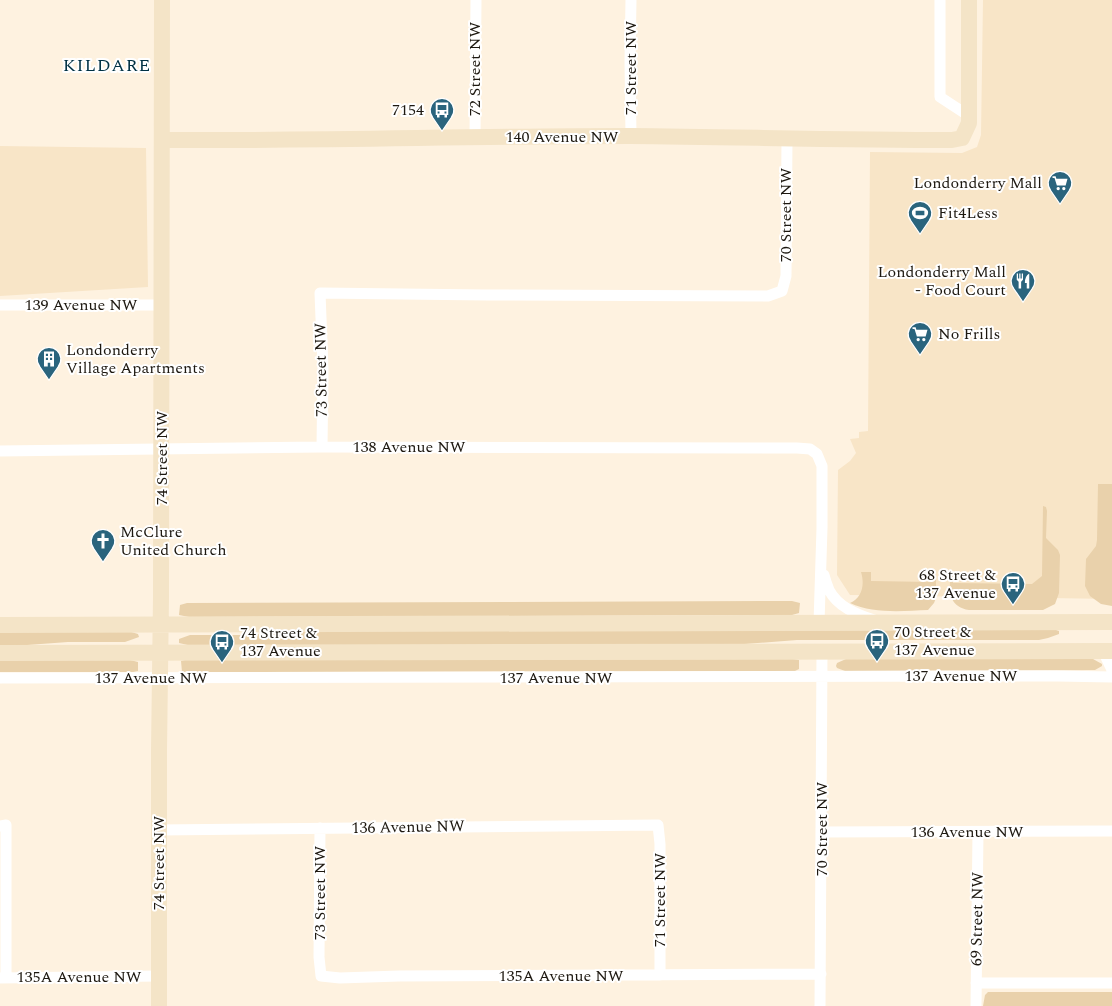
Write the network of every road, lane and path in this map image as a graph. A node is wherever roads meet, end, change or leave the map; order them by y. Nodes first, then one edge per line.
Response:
1 (162, 0) edge
2 (476, 0) edge
3 (631, 0) edge
4 (940, 0) edge
5 (969, 0) edge
6 (969, 116) junction
7 (631, 136) junction
8 (475, 137) junction
9 (787, 139) junction
10 (162, 140) junction
11 (320, 293) joint
12 (161, 304) junction
13 (0, 305) edge
14 (322, 447) junction
15 (162, 449) junction
16 (0, 451) edge
17 (821, 567) junction
18 (1112, 622) edge
19 (819, 623) junction
20 (882, 623) junction
21 (161, 624) junction
22 (0, 625) edge
23 (1107, 651) edge
24 (822, 652) junction
25 (161, 653) junction
26 (0, 654) edge
27 (1112, 670) edge
28 (822, 677) junction
29 (1112, 677) edge
30 (0, 678) edge
31 (160, 678) junction
32 (3, 826) edge
33 (658, 826) joint
34 (320, 828) junction
35 (158, 830) junction
36 (1112, 831) edge
37 (822, 832) junction
38 (978, 832) junction
39 (319, 957) joint
40 (821, 974) junction
41 (660, 975) junction
42 (159, 976) junction
43 (3, 978) edge
44 (976, 983) junction
45 (1112, 983) edge
46 (159, 1006) edge
47 (820, 1006) edge
48 (976, 1006) edge

1 - 10 main road, 74 Street NW
2 - 8 street, 72 Street NW
3 - 7 street, 71 Street NW
4 - 6 street
5 - 6 main road
6 - 9 main road, 140 Avenue NW
7 - 8 main road, 140 Avenue NW
7 - 9 main road, 140 Avenue NW
8 - 10 main road, 140 Avenue NW
9 - 11 street, 70 Street NW
10 - 12 main road, 74 Street NW
11 - 14 street, 73 Street NW
12 - 13 street, 139 Avenue NW
12 - 15 main road, 74 Street NW
14 - 15 street, 138 Avenue NW
14 - 17 street, 138 Avenue NW
15 - 16 street, 138 Avenue NW
15 - 21 main road, 74 Street NW
17 - 19 street
17 - 20 street
18 - 20 main road
19 - 20 main road
19 - 21 main road
21 - 22 main road
21 - 25 main road, 74 Street NW
23 - 24 main road, 137 Avenue NW
23 - 27 street
24 - 25 main road, 137 Avenue NW
24 - 28 street, 70 Street NW
25 - 26 main road, 137 Avenue NW
25 - 31 main road, 74 Street NW
28 - 29 street, 137 Avenue NW
28 - 31 street, 137 Avenue NW
28 - 37 street, 70 Street NW
30 - 31 street, 137 Avenue NW
31 - 35 main road, 74 Street NW
32 - 43 street
33 - 34 street, 136 Avenue NW
33 - 41 street, 71 Street NW
34 - 35 street, 136 Avenue NW
34 - 39 street, 73 Street NW
35 - 42 main road, 74 Street NW
36 - 38 street, 136 Avenue NW
37 - 38 street, 136 Avenue NW
37 - 40 street, 70 Street NW
38 - 44 street, 69 Street NW
39 - 41 street, 135A Avenue NW
40 - 41 street, 135A Avenue NW
40 - 47 street, 70 Street NW
42 - 43 street, 135A Avenue NW
42 - 46 main road, 74 Street NW
44 - 45 street
44 - 48 street, 69 Street NW

